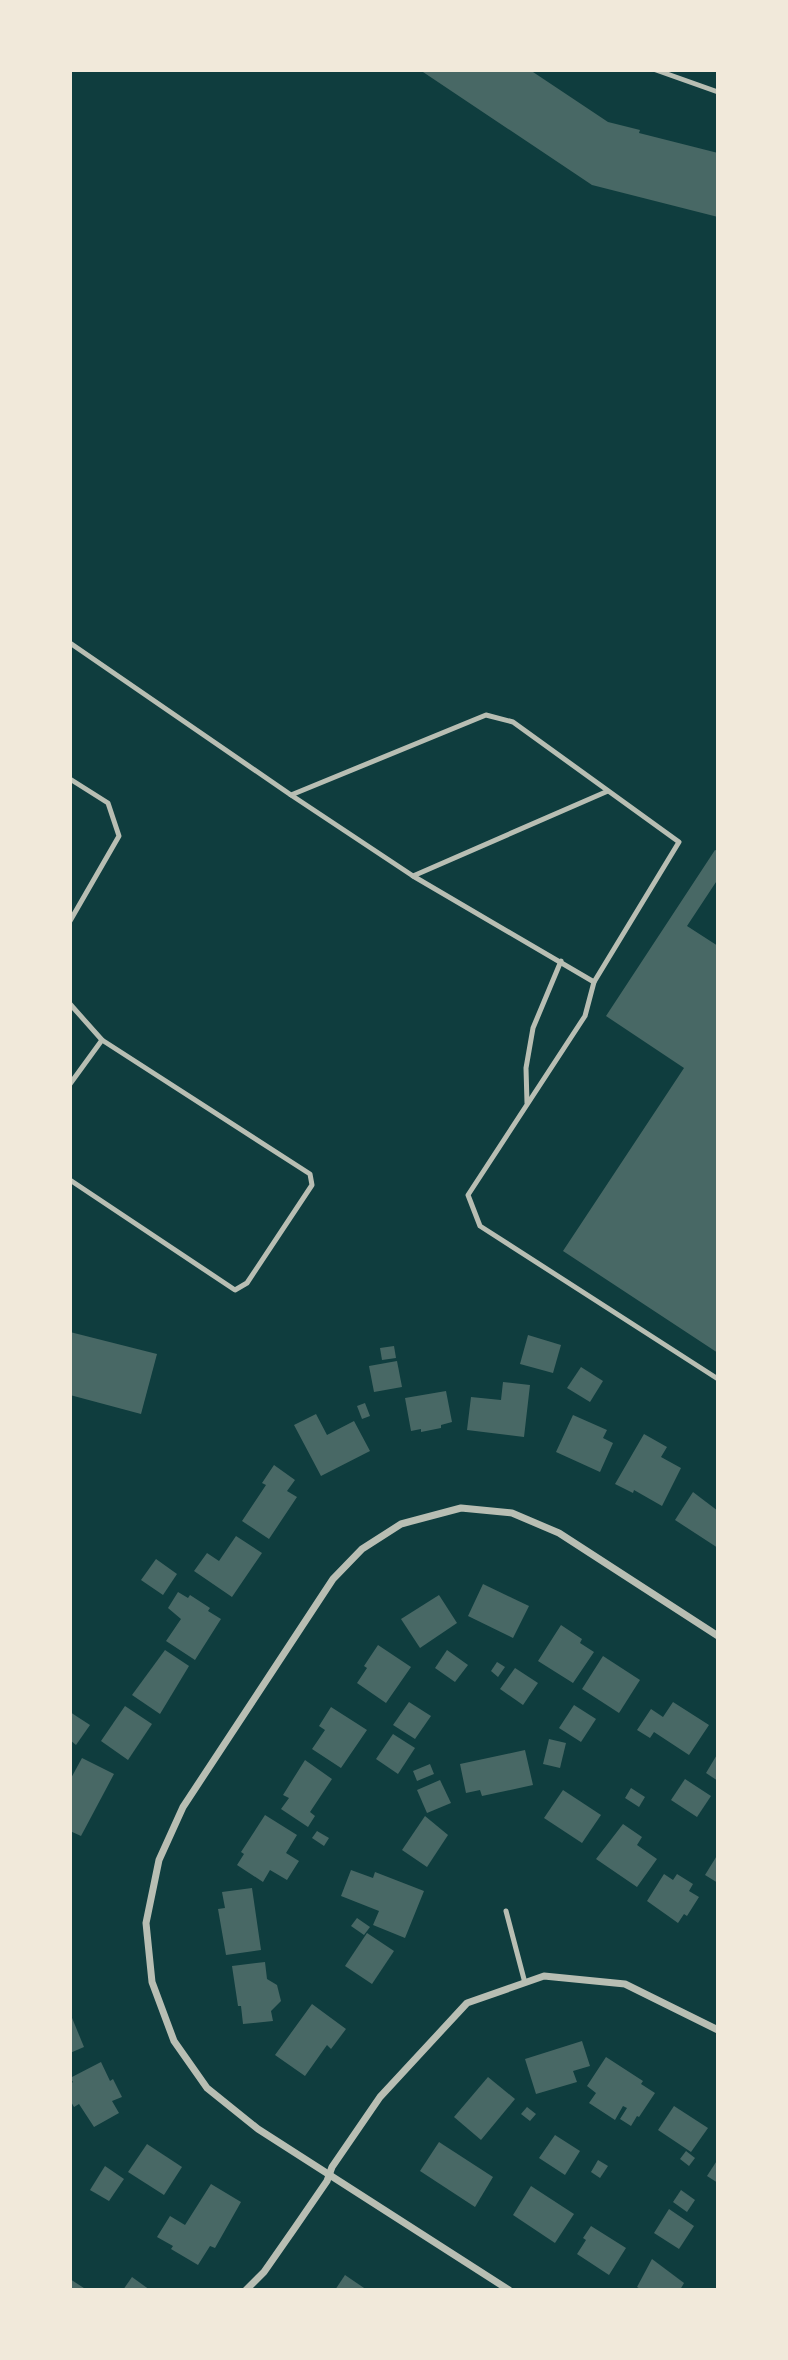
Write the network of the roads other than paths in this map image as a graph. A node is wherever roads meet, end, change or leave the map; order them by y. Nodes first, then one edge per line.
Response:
1 (656, 70) edge
2 (718, 92) edge
3 (70, 643) edge
4 (70, 779) edge
5 (608, 791) junction
6 (291, 795) junction
7 (412, 876) junction
8 (70, 921) edge
9 (561, 961) junction
10 (594, 982) junction
11 (70, 1004) edge
12 (102, 1040) junction
13 (70, 1084) edge
14 (527, 1105) junction
15 (70, 1180) edge
16 (718, 1378) edge
17 (718, 1636) edge
18 (506, 1911) dead end
19 (525, 1983) junction
20 (718, 2030) edge
21 (329, 2174) junction
22 (246, 2290) edge
23 (509, 2290) edge

1 - 2 lane
3 - 6 lane
4 - 8 lane
5 - 6 lane
5 - 7 lane
5 - 10 lane
6 - 7 lane
7 - 9 lane
9 - 10 lane
9 - 14 lane
10 - 14 lane
11 - 12 lane
12 - 13 lane
12 - 15 lane
14 - 16 lane
17 - 21 street
18 - 19 lane
19 - 20 street
19 - 21 street
21 - 22 street
21 - 23 street

